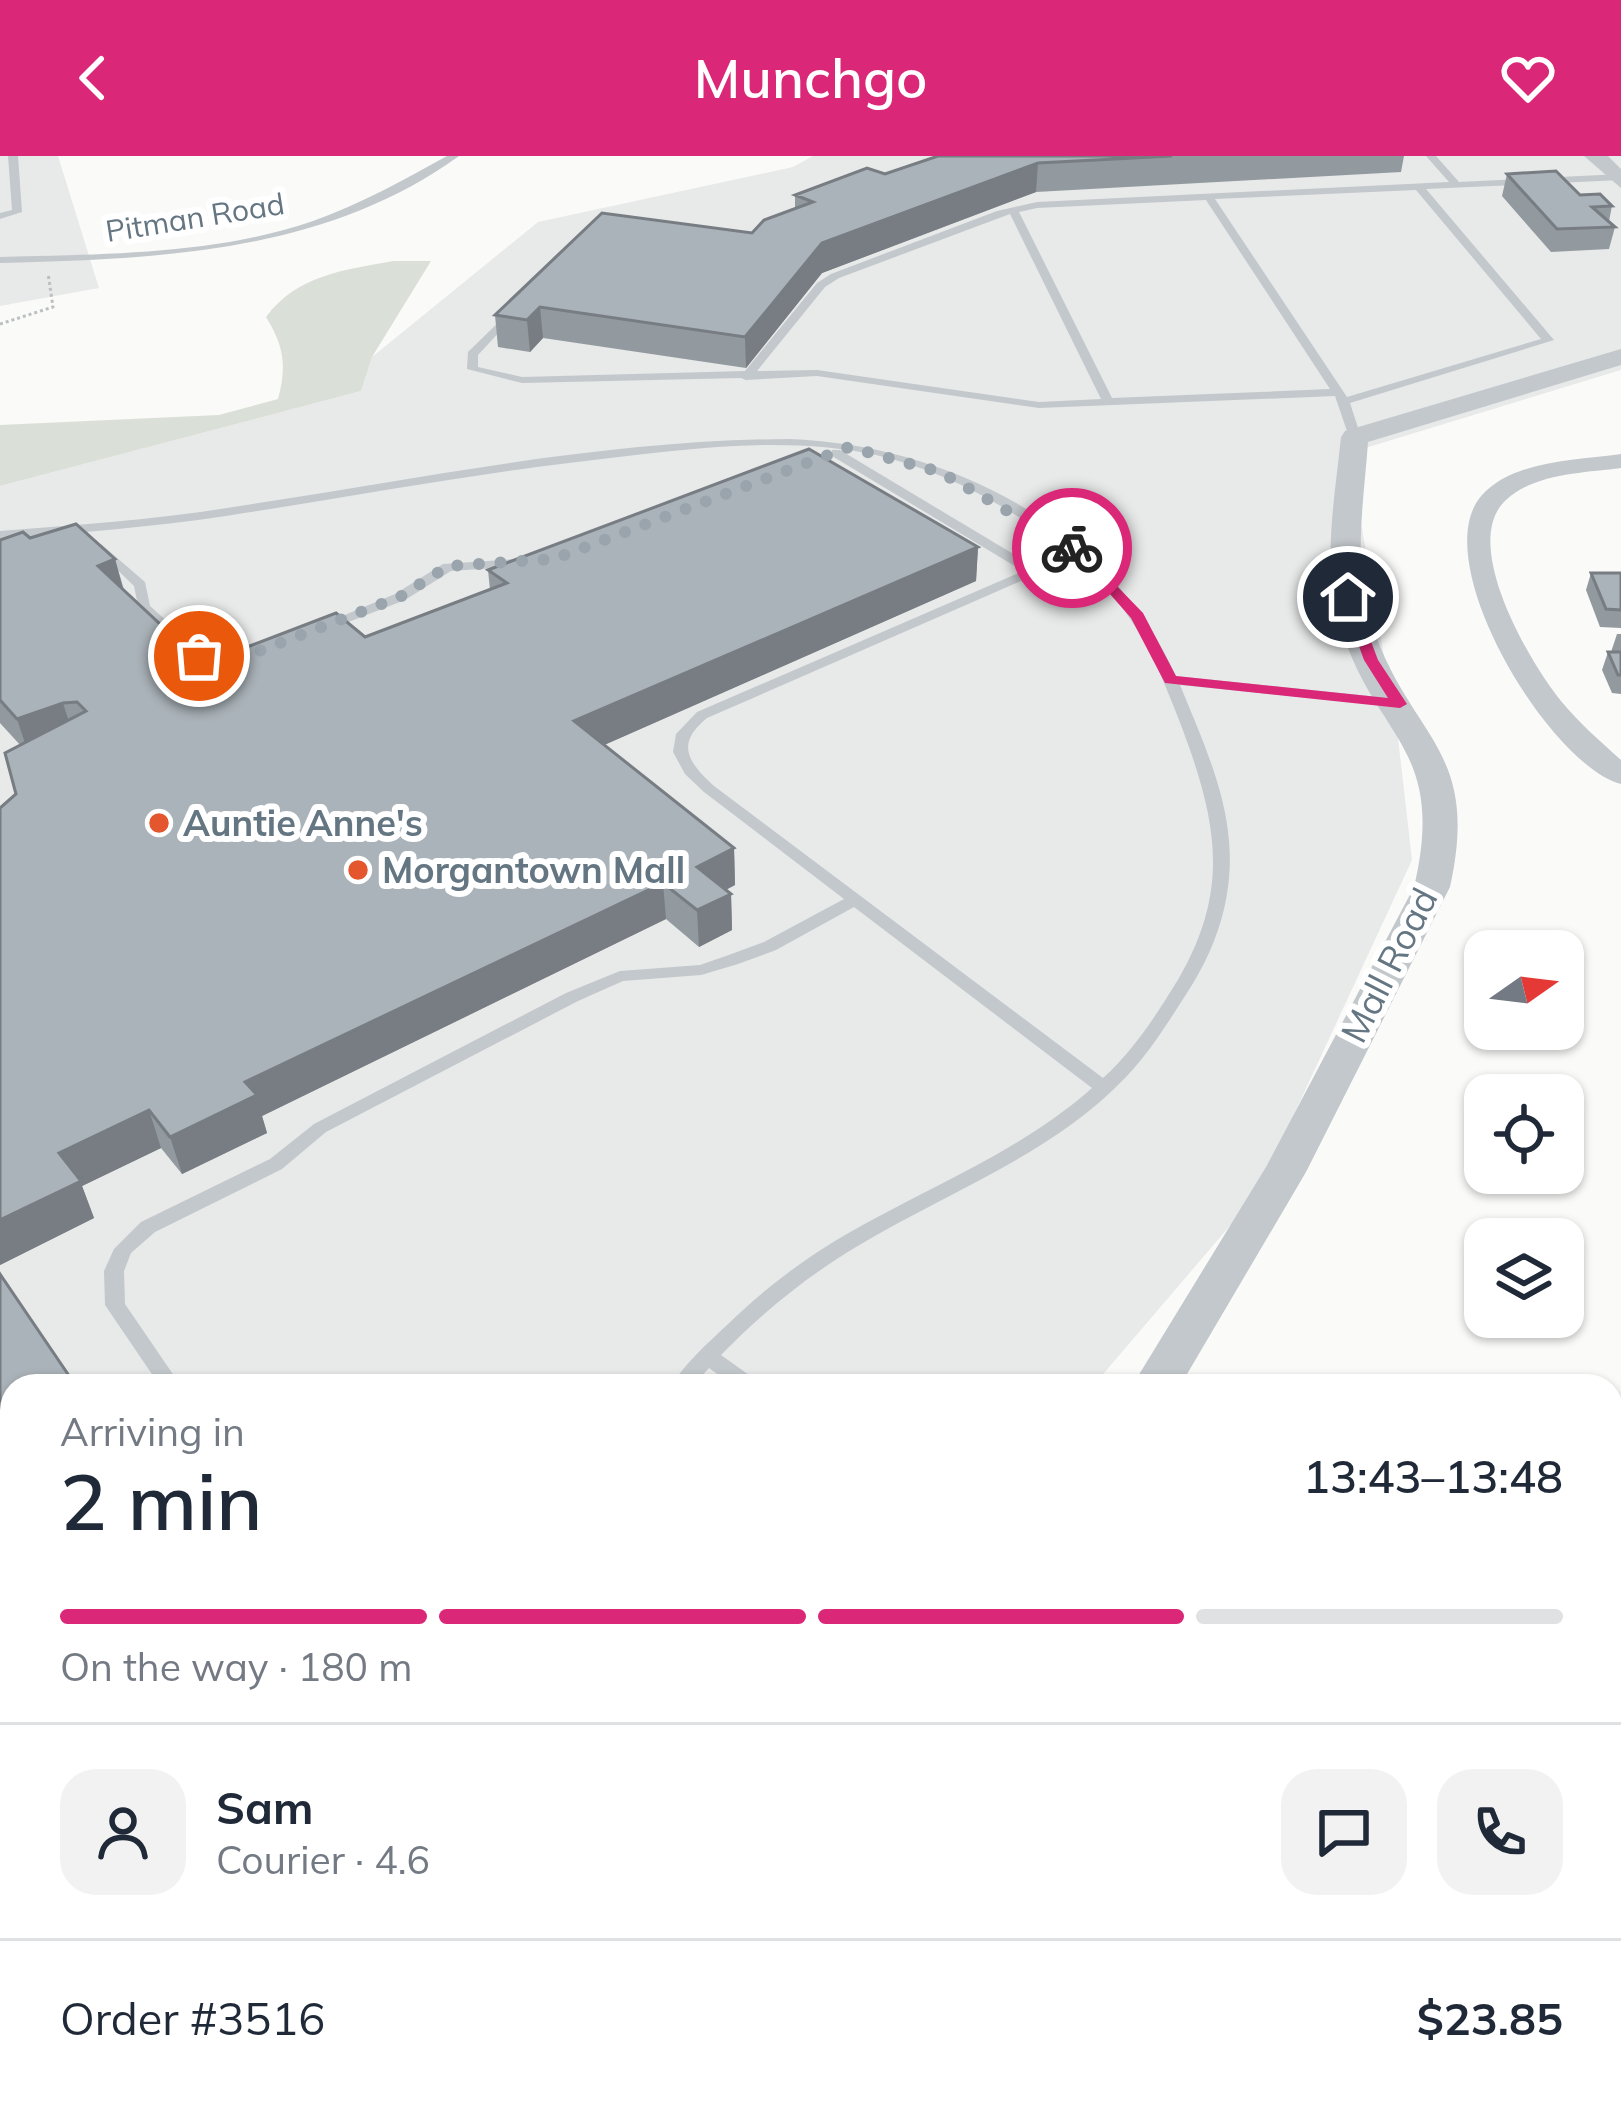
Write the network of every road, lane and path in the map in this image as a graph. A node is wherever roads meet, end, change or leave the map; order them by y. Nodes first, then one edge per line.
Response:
1 (13, 156) edge
2 (454, 156) edge
3 (1431, 156) edge
4 (1595, 156) edge
5 (1620, 178) edge
6 (1457, 184) junction
7 (1418, 186) junction
8 (1209, 196) junction
9 (1013, 209) junction
10 (0, 217) edge
11 (52, 259) junction
12 (0, 260) edge
13 (514, 310) edge
14 (0, 324) edge
15 (1621, 357) edge
16 (746, 377) junction
17 (1109, 404) junction
18 (1345, 410) junction
19 (843, 450) junction
20 (814, 461) edge
21 (1621, 461) edge
22 (80, 529) junction
23 (0, 535) edge
24 (0, 554) edge
25 (554, 559) edge
26 (1087, 560) junction
27 (1033, 571) junction
28 (310, 632) edge
29 (233, 661) edge
30 (1170, 680) junction
31 (1400, 704) junction
32 (1621, 776) edge
33 (854, 900) junction
34 (1105, 1088) junction
35 (707, 1355) junction
36 (163, 1374) edge
37 (691, 1374) edge
38 (733, 1374) edge
39 (1163, 1374) edge

1 - 10 lane
2 - 11 lane, Pitman Road
3 - 6 lane
4 - 5 street
5 - 6 lane
6 - 7 lane
7 - 8 lane
7 - 18 lane
8 - 9 lane
8 - 18 lane
9 - 16 lane
9 - 17 lane
11 - 12 lane, Pitman Road
11 - 14 path
13 - 16 lane
15 - 18 street
16 - 17 lane
17 - 18 lane
18 - 31 street, Mall Road
19 - 20 lane
19 - 22 lane
19 - 26 lane
19 - 27 lane
21 - 32 street
22 - 23 lane
22 - 24 lane
22 - 29 lane
25 - 28 lane
26 - 27 lane
26 - 30 lane
27 - 33 lane
30 - 31 lane
30 - 34 lane
31 - 39 street, Mall Road
33 - 34 lane
33 - 36 lane
34 - 35 lane
35 - 37 lane
35 - 38 lane

